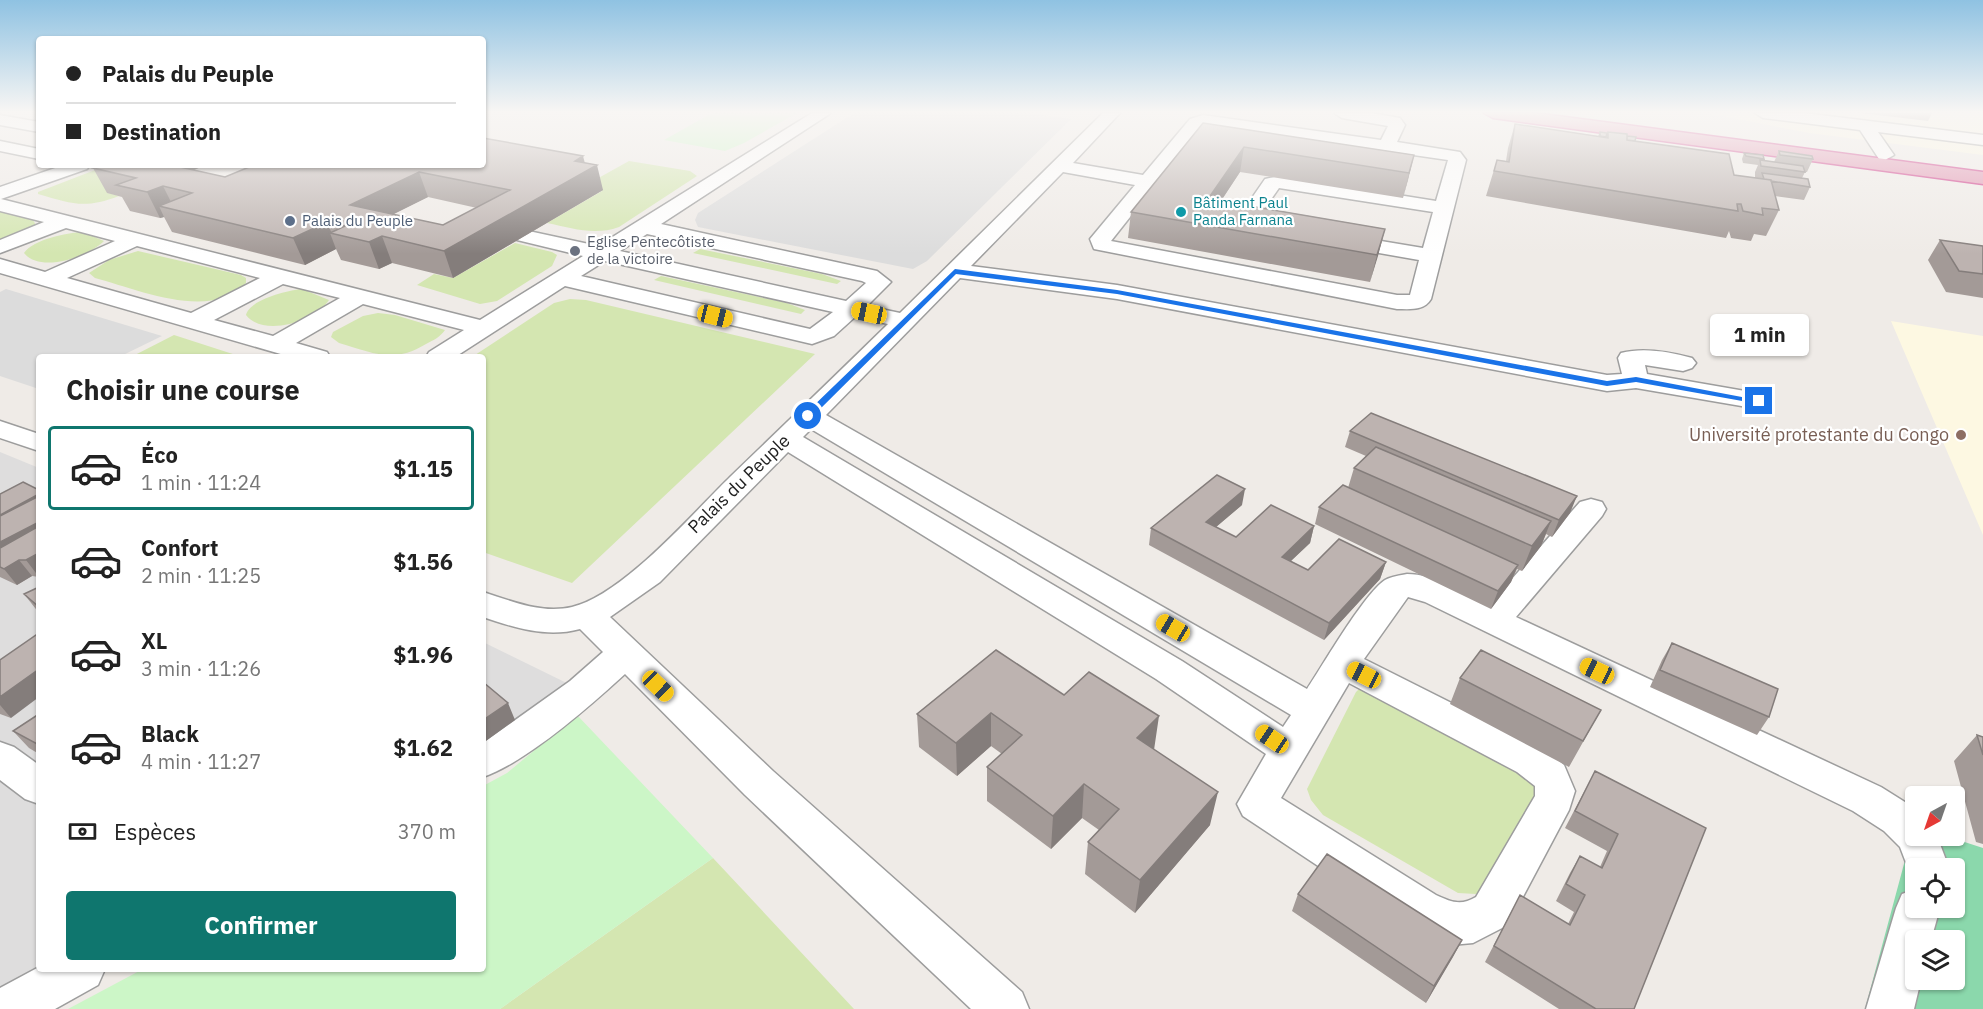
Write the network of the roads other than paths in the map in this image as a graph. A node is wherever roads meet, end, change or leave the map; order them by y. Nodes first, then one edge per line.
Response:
1 (749, 160) edge
2 (1065, 160) edge
3 (1175, 160) edge
4 (1457, 160) edge
5 (1848, 160) edge
6 (1923, 160) edge
7 (1060, 165) junction
8 (73, 168) edge
9 (1983, 168) edge
10 (1983, 178) edge
11 (1148, 181) junction
12 (0, 194) edge
13 (1135, 198) junction
14 (0, 205) edge
15 (1444, 208) junction
16 (64, 221) junction
17 (645, 227) junction
18 (1291, 231) edge
19 (524, 236) dead end
20 (1314, 236) edge
21 (136, 239) junction
22 (0, 247) edge
23 (603, 254) junction
24 (1431, 256) junction
25 (0, 266) edge
26 (955, 272) junction
27 (281, 276) junction
28 (46, 279) junction
29 (563, 279) junction
30 (360, 296) junction
31 (851, 309) junction
32 (194, 321) junction
33 (905, 321) junction
34 (484, 328) junction
35 (277, 344) junction
36 (309, 354) edge
37 (443, 354) edge
38 (1683, 363) dead end
39 (1636, 380) junction
40 (1759, 401) dead end
41 (808, 416) junction
42 (0, 429) edge
43 (786, 439) junction
44 (36, 442) edge
45 (1592, 509) dead end
46 (486, 605) edge
47 (587, 615) junction
48 (1492, 622) junction
49 (624, 654) junction
50 (1343, 664) junction
51 (1315, 711) junction
52 (1289, 750) junction
53 (0, 758) edge
54 (486, 759) edge
55 (36, 785) edge
56 (1926, 858) edge
57 (1915, 918) edge
58 (76, 972) edge
59 (8, 1009) edge
60 (1005, 1009) edge
61 (1890, 1009) edge

1 - 17 street
2 - 7 street, Palais du Peuple
3 - 11 street
4 - 15 street
5 - 10 highway
6 - 9 highway
7 - 11 street
7 - 26 street, Palais du Peuple
8 - 12 street
11 - 13 street
11 - 13 street
13 - 24 street
14 - 16 street
15 - 18 street
15 - 24 street
16 - 21 street
16 - 22 street
17 - 23 street
17 - 31 street
19 - 23 street
20 - 24 street
21 - 27 street
21 - 28 street
23 - 29 street
23 - 31 street
25 - 28 street
26 - 33 street, Palais du Peuple
26 - 39 street
27 - 30 street
27 - 32 street
28 - 32 street
29 - 31 street
29 - 34 street
30 - 34 street
30 - 35 street
31 - 33 street
32 - 35 street
33 - 41 street, Palais du Peuple
34 - 37 street
35 - 36 street
38 - 39 street
39 - 40 street
41 - 43 street, Palais du Peuple
41 - 51 street
42 - 44 street
43 - 47 street, Palais du Peuple
43 - 52 street
45 - 48 street
46 - 47 street, Palais du Peuple
47 - 49 street
48 - 50 street
48 - 56 street
49 - 54 street
49 - 60 street
50 - 51 street
50 - 52 street
51 - 52 street
53 - 55 street
57 - 61 street
58 - 59 street

